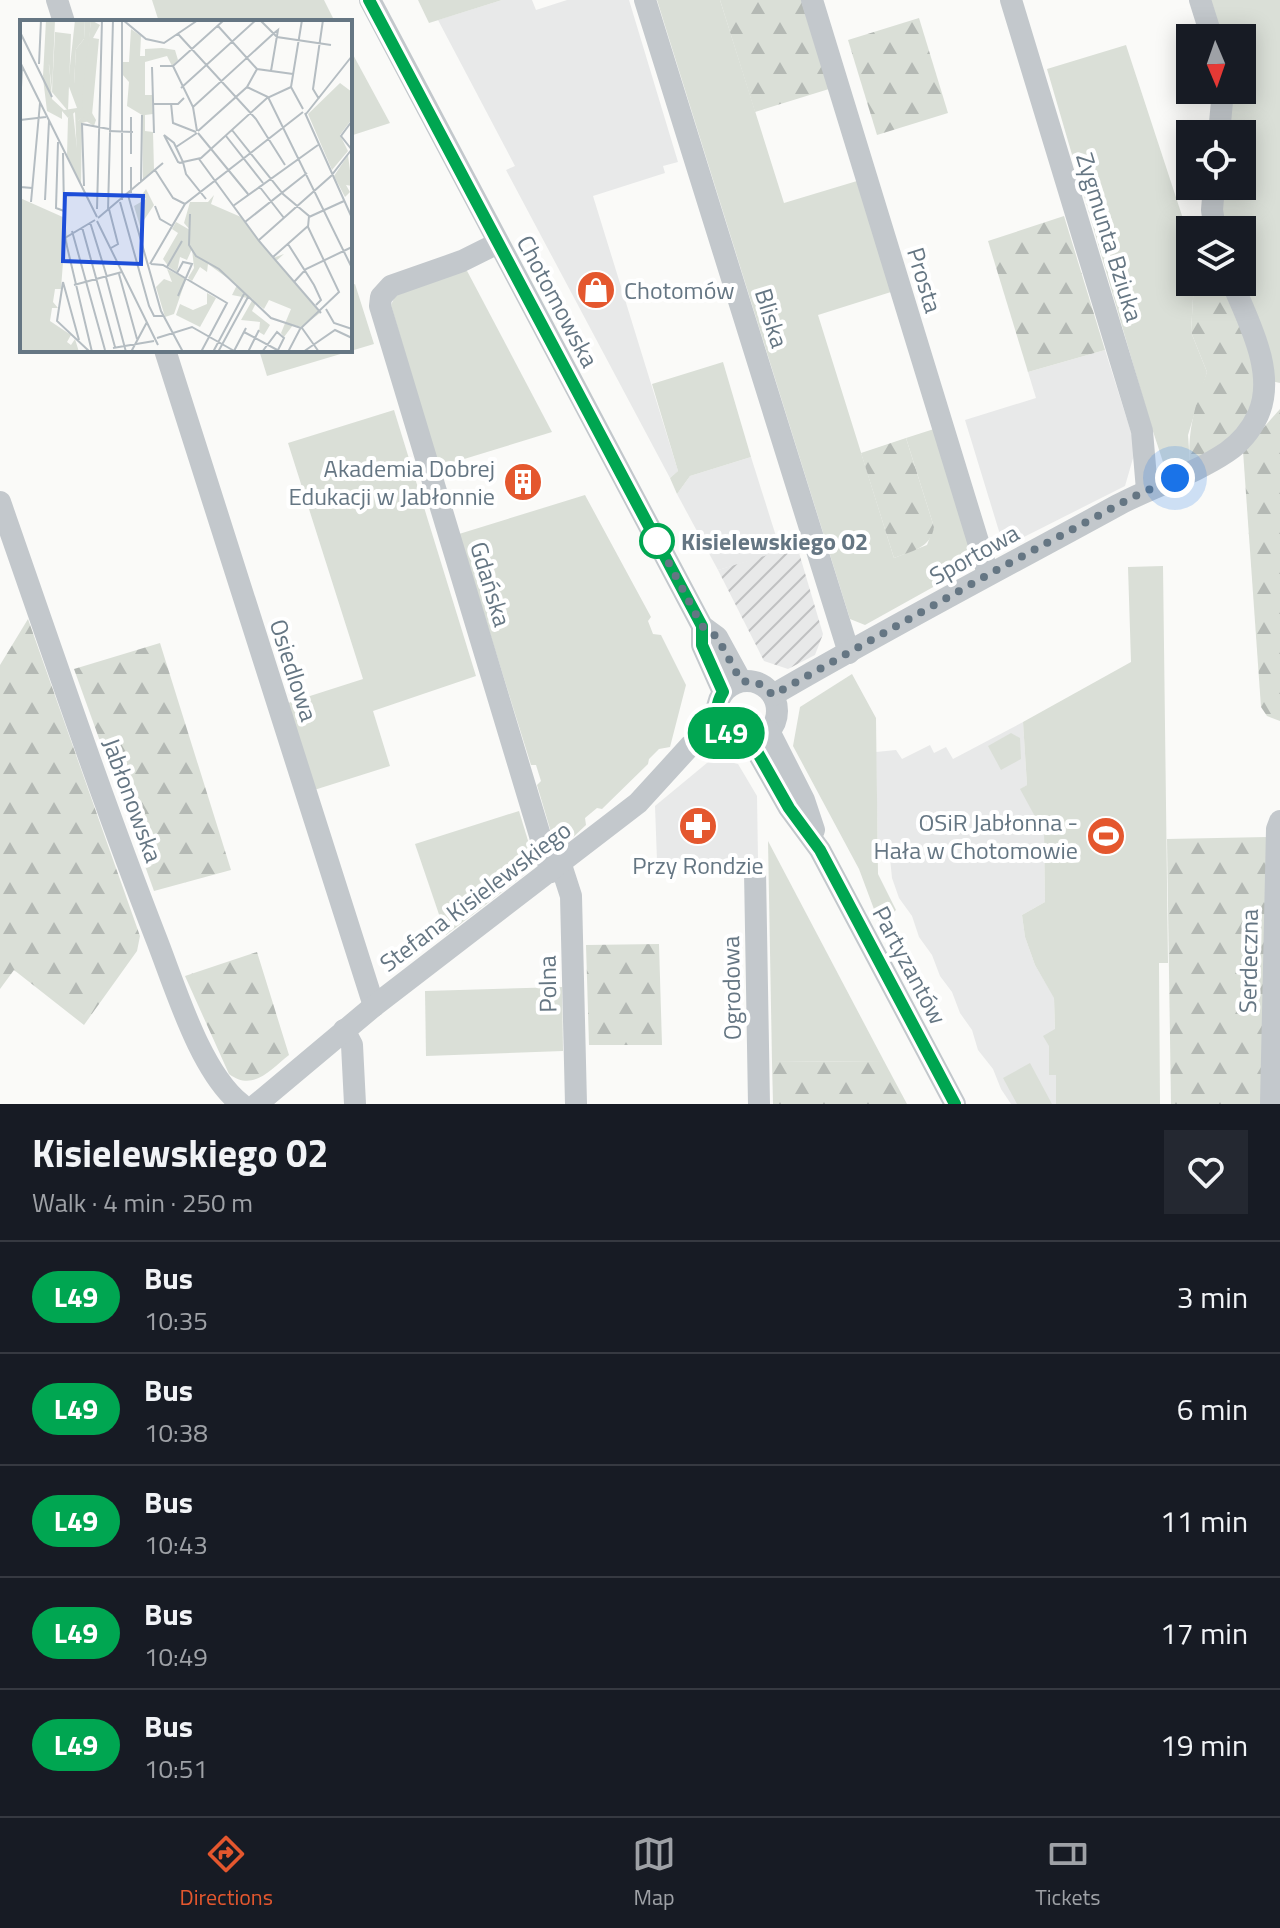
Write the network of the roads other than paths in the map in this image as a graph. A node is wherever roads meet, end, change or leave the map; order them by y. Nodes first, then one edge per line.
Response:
1 (57, 0) edge
2 (370, 0) edge
3 (645, 0) edge
4 (812, 0) edge
5 (1011, 0) edge
6 (1200, 0) edge
7 (63, 20) edge
8 (1208, 24) edge
9 (498, 243) junction
10 (1238, 296) edge
11 (166, 352) edge
12 (1147, 490) junction
13 (0, 502) edge
14 (988, 574) junction
15 (849, 653) junction
16 (732, 687) junction
17 (773, 695) junction
18 (721, 728) junction
19 (760, 736) junction
20 (1280, 821) edge
21 (556, 868) junction
22 (755, 871) dead end
23 (374, 1006) junction
24 (344, 1030) junction
25 (241, 1104) edge
26 (257, 1104) edge
27 (355, 1104) edge
28 (576, 1104) edge
29 (759, 1104) edge
30 (955, 1104) edge
31 (1271, 1104) edge

1 - 7 street
2 - 9 street, Chotomowska
3 - 15 street, Bliska
4 - 14 street, Prosta
5 - 12 street, Zygmunta Bziuka
6 - 8 street
9 - 16 street, Chotomowska
9 - 21 street, Gdańska
10 - 12 street, Sportowa
11 - 23 street, Osiedlowa
12 - 14 street, Sportowa
13 - 25 street, Jabłonowska
14 - 15 street, Sportowa
15 - 17 street, Sportowa
16 - 17 street
16 - 18 street
17 - 19 street
18 - 19 street
18 - 21 street, Stefana Kisielewskiego
19 - 30 street, Partyzantów
20 - 31 street, Serdeczna
21 - 23 street, Stefana Kisielewskiego
21 - 28 street, Polna
22 - 29 street, Ogrodowa
23 - 24 street, Stefana Kisielewskiego
24 - 26 street, Stefana Kisielewskiego
24 - 27 street

